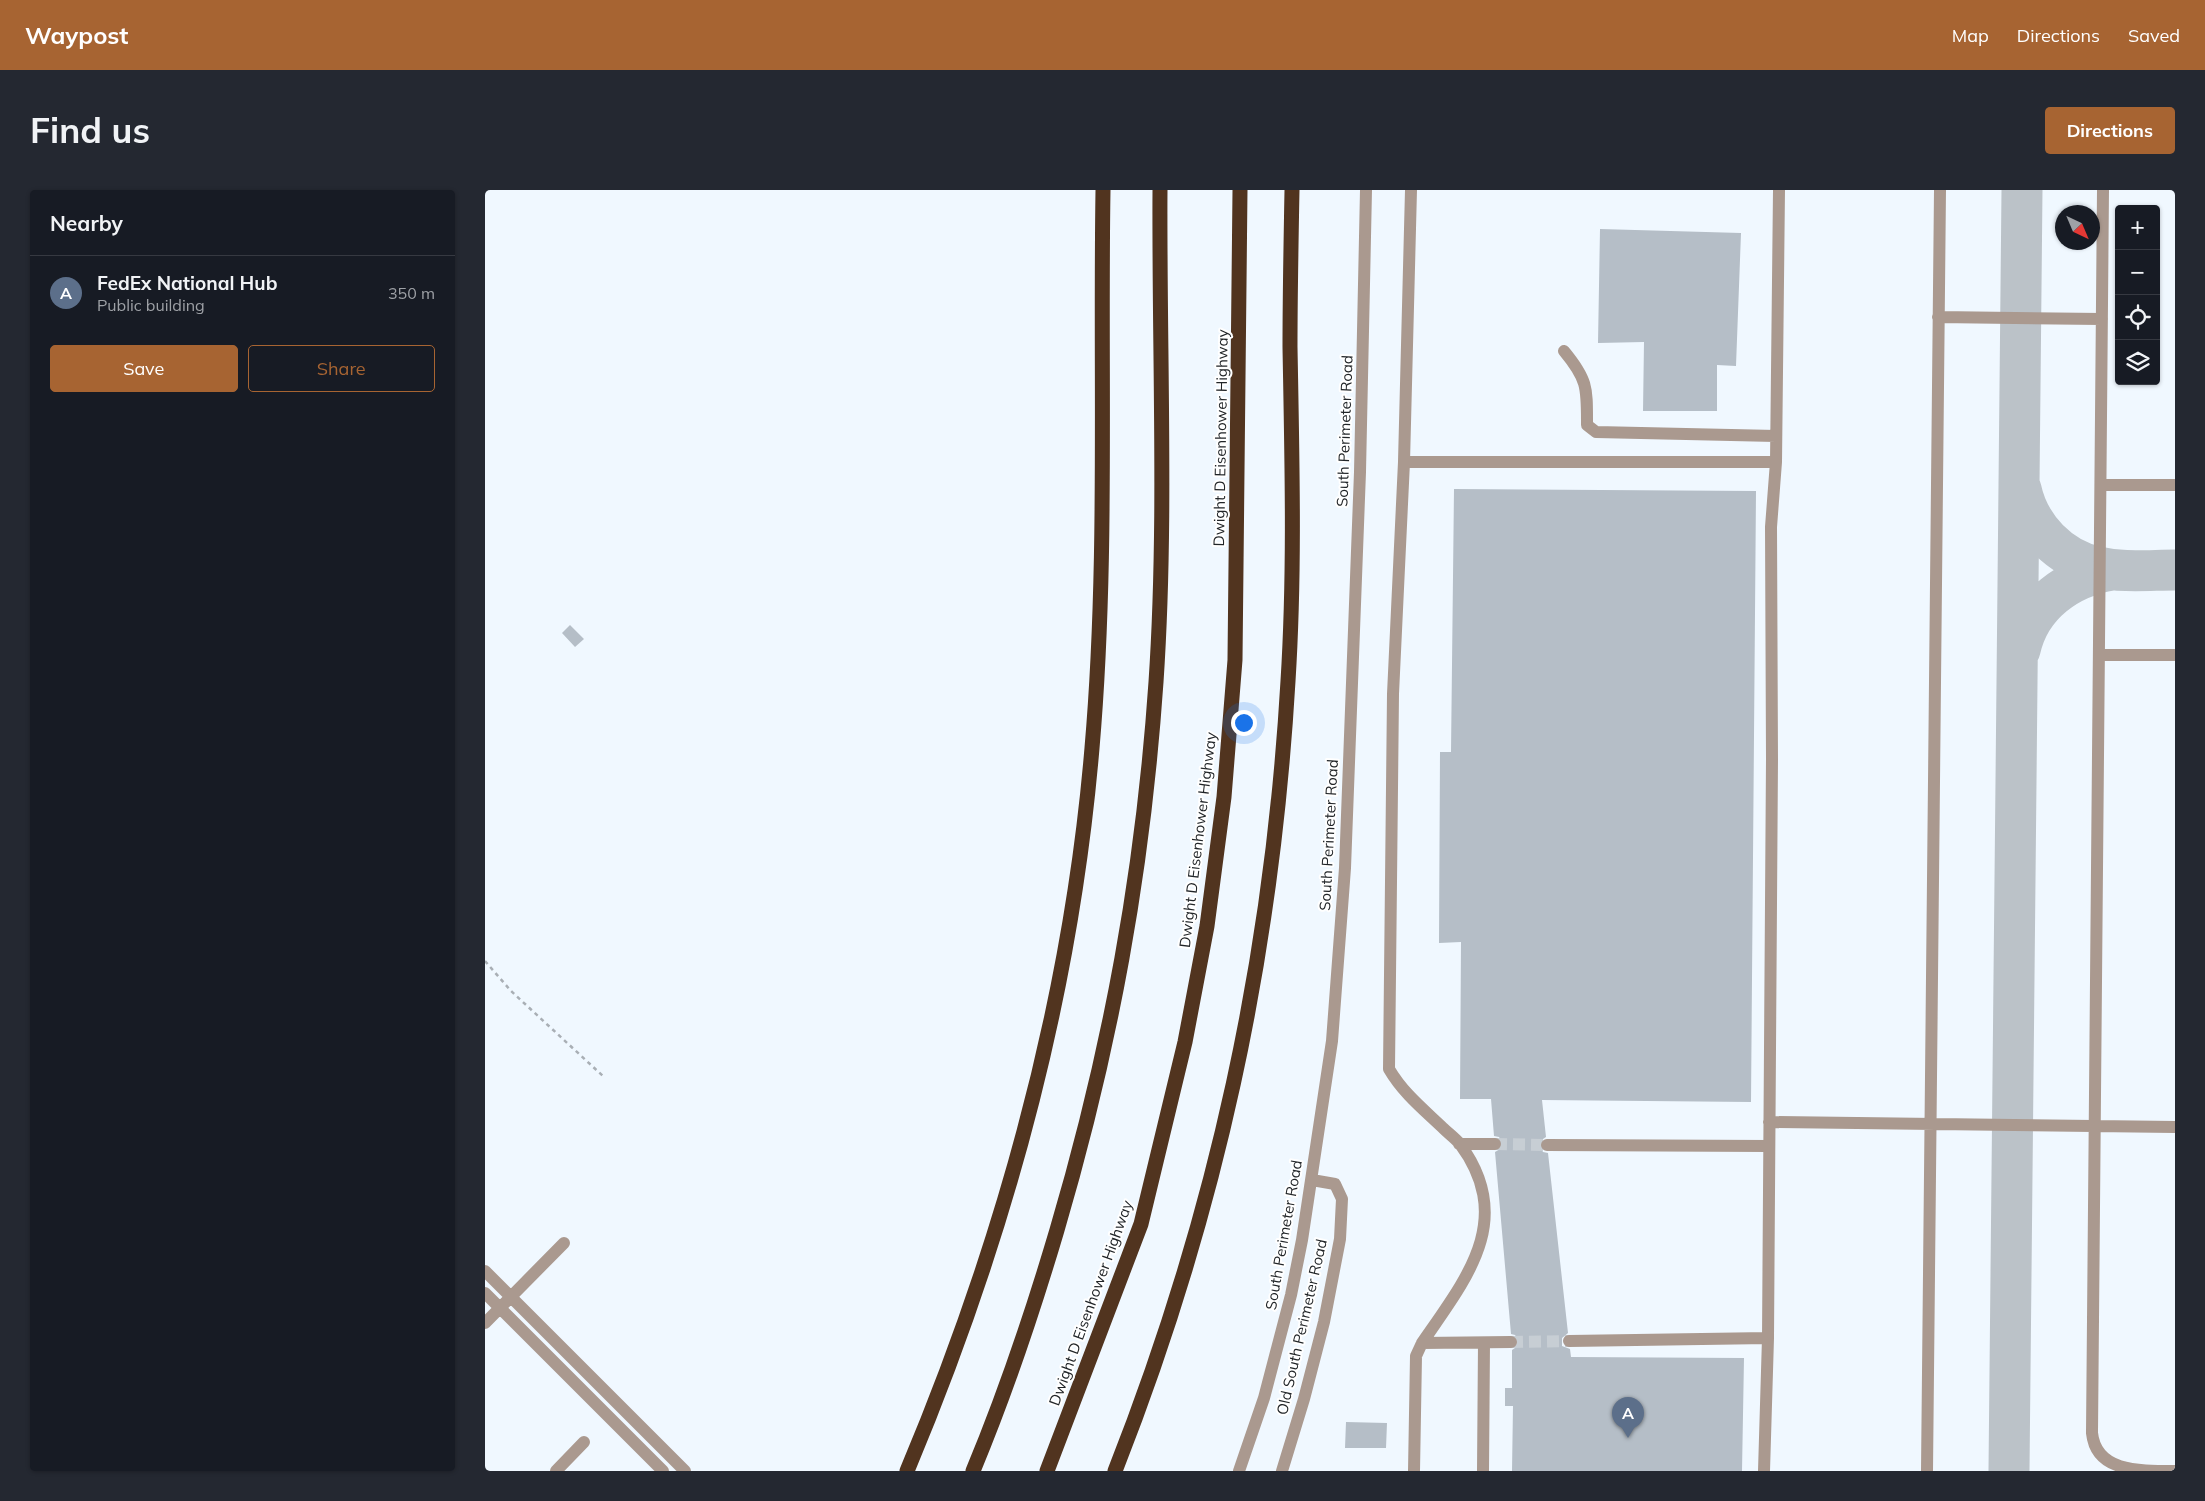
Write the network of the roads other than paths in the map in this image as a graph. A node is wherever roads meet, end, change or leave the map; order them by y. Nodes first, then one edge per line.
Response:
1 (1103, 190) edge
2 (1160, 190) edge
3 (1240, 190) edge
4 (1292, 190) edge
5 (1366, 190) edge
6 (1411, 190) edge
7 (1779, 190) edge
8 (1940, 190) edge
9 (2103, 190) edge
10 (1939, 317) junction
11 (2102, 319) junction
12 (1564, 351) dead end
13 (1776, 436) junction
14 (1404, 462) junction
15 (1776, 462) junction
16 (2101, 485) junction
17 (2175, 485) edge
18 (2100, 655) junction
19 (2175, 655) edge
20 (1769, 1122) junction
21 (1931, 1124) junction
22 (2094, 1126) junction
23 (2175, 1127) edge
24 (1459, 1144) junction
25 (1495, 1144) tunnel mouth
26 (1547, 1145) tunnel mouth
27 (1769, 1146) junction
28 (1312, 1180) junction
29 (564, 1243) dead end
30 (485, 1271) edge
31 (485, 1293) edge
32 (511, 1297) junction
33 (500, 1308) junction
34 (485, 1322) edge
35 (1768, 1338) junction
36 (1569, 1341) tunnel mouth
37 (1511, 1342) tunnel mouth
38 (1422, 1343) junction
39 (1484, 1343) junction
40 (584, 1442) dead end
41 (556, 1471) edge
42 (663, 1471) edge
43 (685, 1471) edge
44 (907, 1471) edge
45 (973, 1471) edge
46 (1047, 1471) edge
47 (1115, 1471) edge
48 (1239, 1471) edge
49 (1282, 1471) edge
50 (1414, 1471) edge
51 (1483, 1471) edge
52 (1764, 1471) edge
53 (1927, 1471) edge
54 (2175, 1471) edge

1 - 44 highway
2 - 45 highway
3 - 46 highway, Dwight D Eisenhower Highway
4 - 47 highway
5 - 28 street, South Perimeter Road
6 - 14 street
7 - 13 street
8 - 10 street
9 - 11 street
10 - 11 street
10 - 21 street
11 - 16 street
12 - 13 street
13 - 15 street
14 - 15 street
14 - 24 street
15 - 20 street
16 - 17 street
16 - 18 street
18 - 19 street
18 - 22 street
20 - 21 street
20 - 27 street
21 - 22 street
21 - 53 street
22 - 23 street
22 - 54 street
24 - 25 street
24 - 38 street
26 - 27 street
27 - 35 street
28 - 48 street, South Perimeter Road
28 - 49 street, Old South Perimeter Road
29 - 32 street
30 - 32 street
31 - 33 street
32 - 33 street
32 - 43 street
33 - 34 street
33 - 42 street
35 - 36 street
35 - 52 street
37 - 39 street
38 - 39 street
38 - 50 street
39 - 51 street
40 - 41 street

